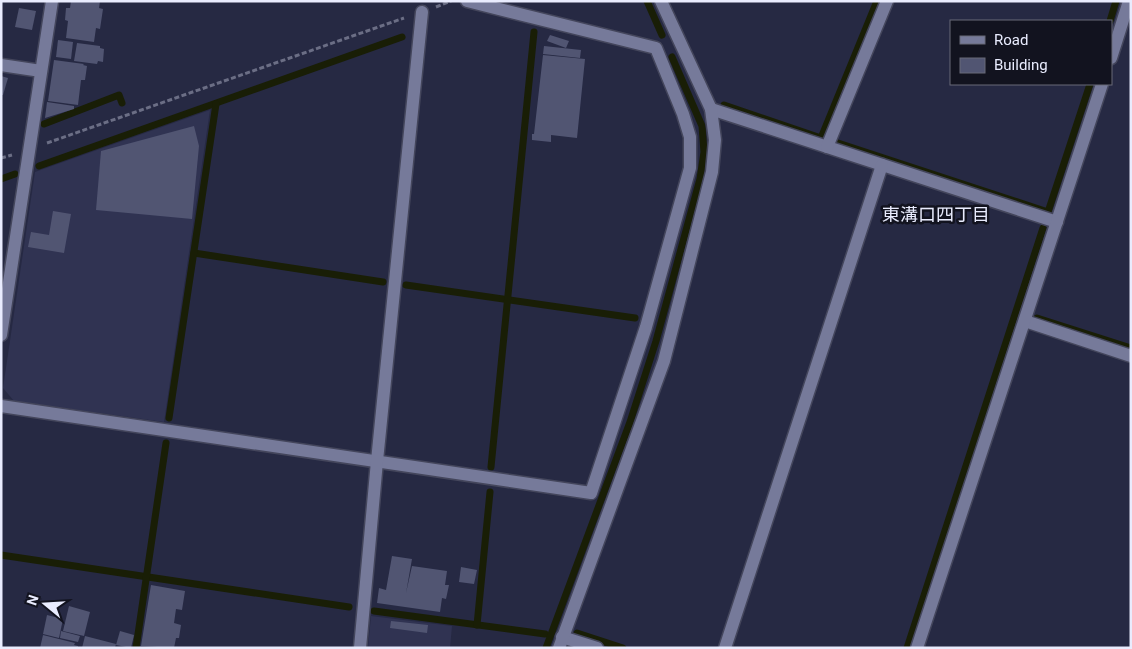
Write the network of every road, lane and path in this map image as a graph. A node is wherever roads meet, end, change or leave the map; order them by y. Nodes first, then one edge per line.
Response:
1 (52, 1) edge
2 (451, 1) edge
3 (467, 1) edge
4 (662, 1) edge
5 (887, 1) edge
6 (1129, 1) edge
7 (422, 7) edge
8 (1112, 55) edge
9 (1, 65) edge
10 (41, 71) junction
11 (1102, 85) edge
12 (711, 109) junction
13 (827, 147) junction
14 (29, 149) junction
15 (1, 158) edge
16 (882, 165) junction
17 (1057, 222) junction
18 (1025, 321) junction
19 (1, 335) edge
20 (1131, 356) edge
21 (1, 406) edge
22 (377, 461) junction
23 (561, 642) edge
24 (360, 648) edge
25 (597, 648) edge
26 (725, 648) edge
27 (918, 648) edge

1 - 10 street
2 - 7 path
3 - 22 street
4 - 12 street
5 - 13 street
6 - 8 street
7 - 14 path
7 - 22 street
9 - 10 street
10 - 14 street
11 - 17 street
12 - 13 street
12 - 23 street
13 - 16 street
14 - 15 path
14 - 19 street
16 - 17 street
16 - 26 street
17 - 18 street
18 - 20 street
18 - 27 street
21 - 22 street
22 - 24 street
23 - 25 street

